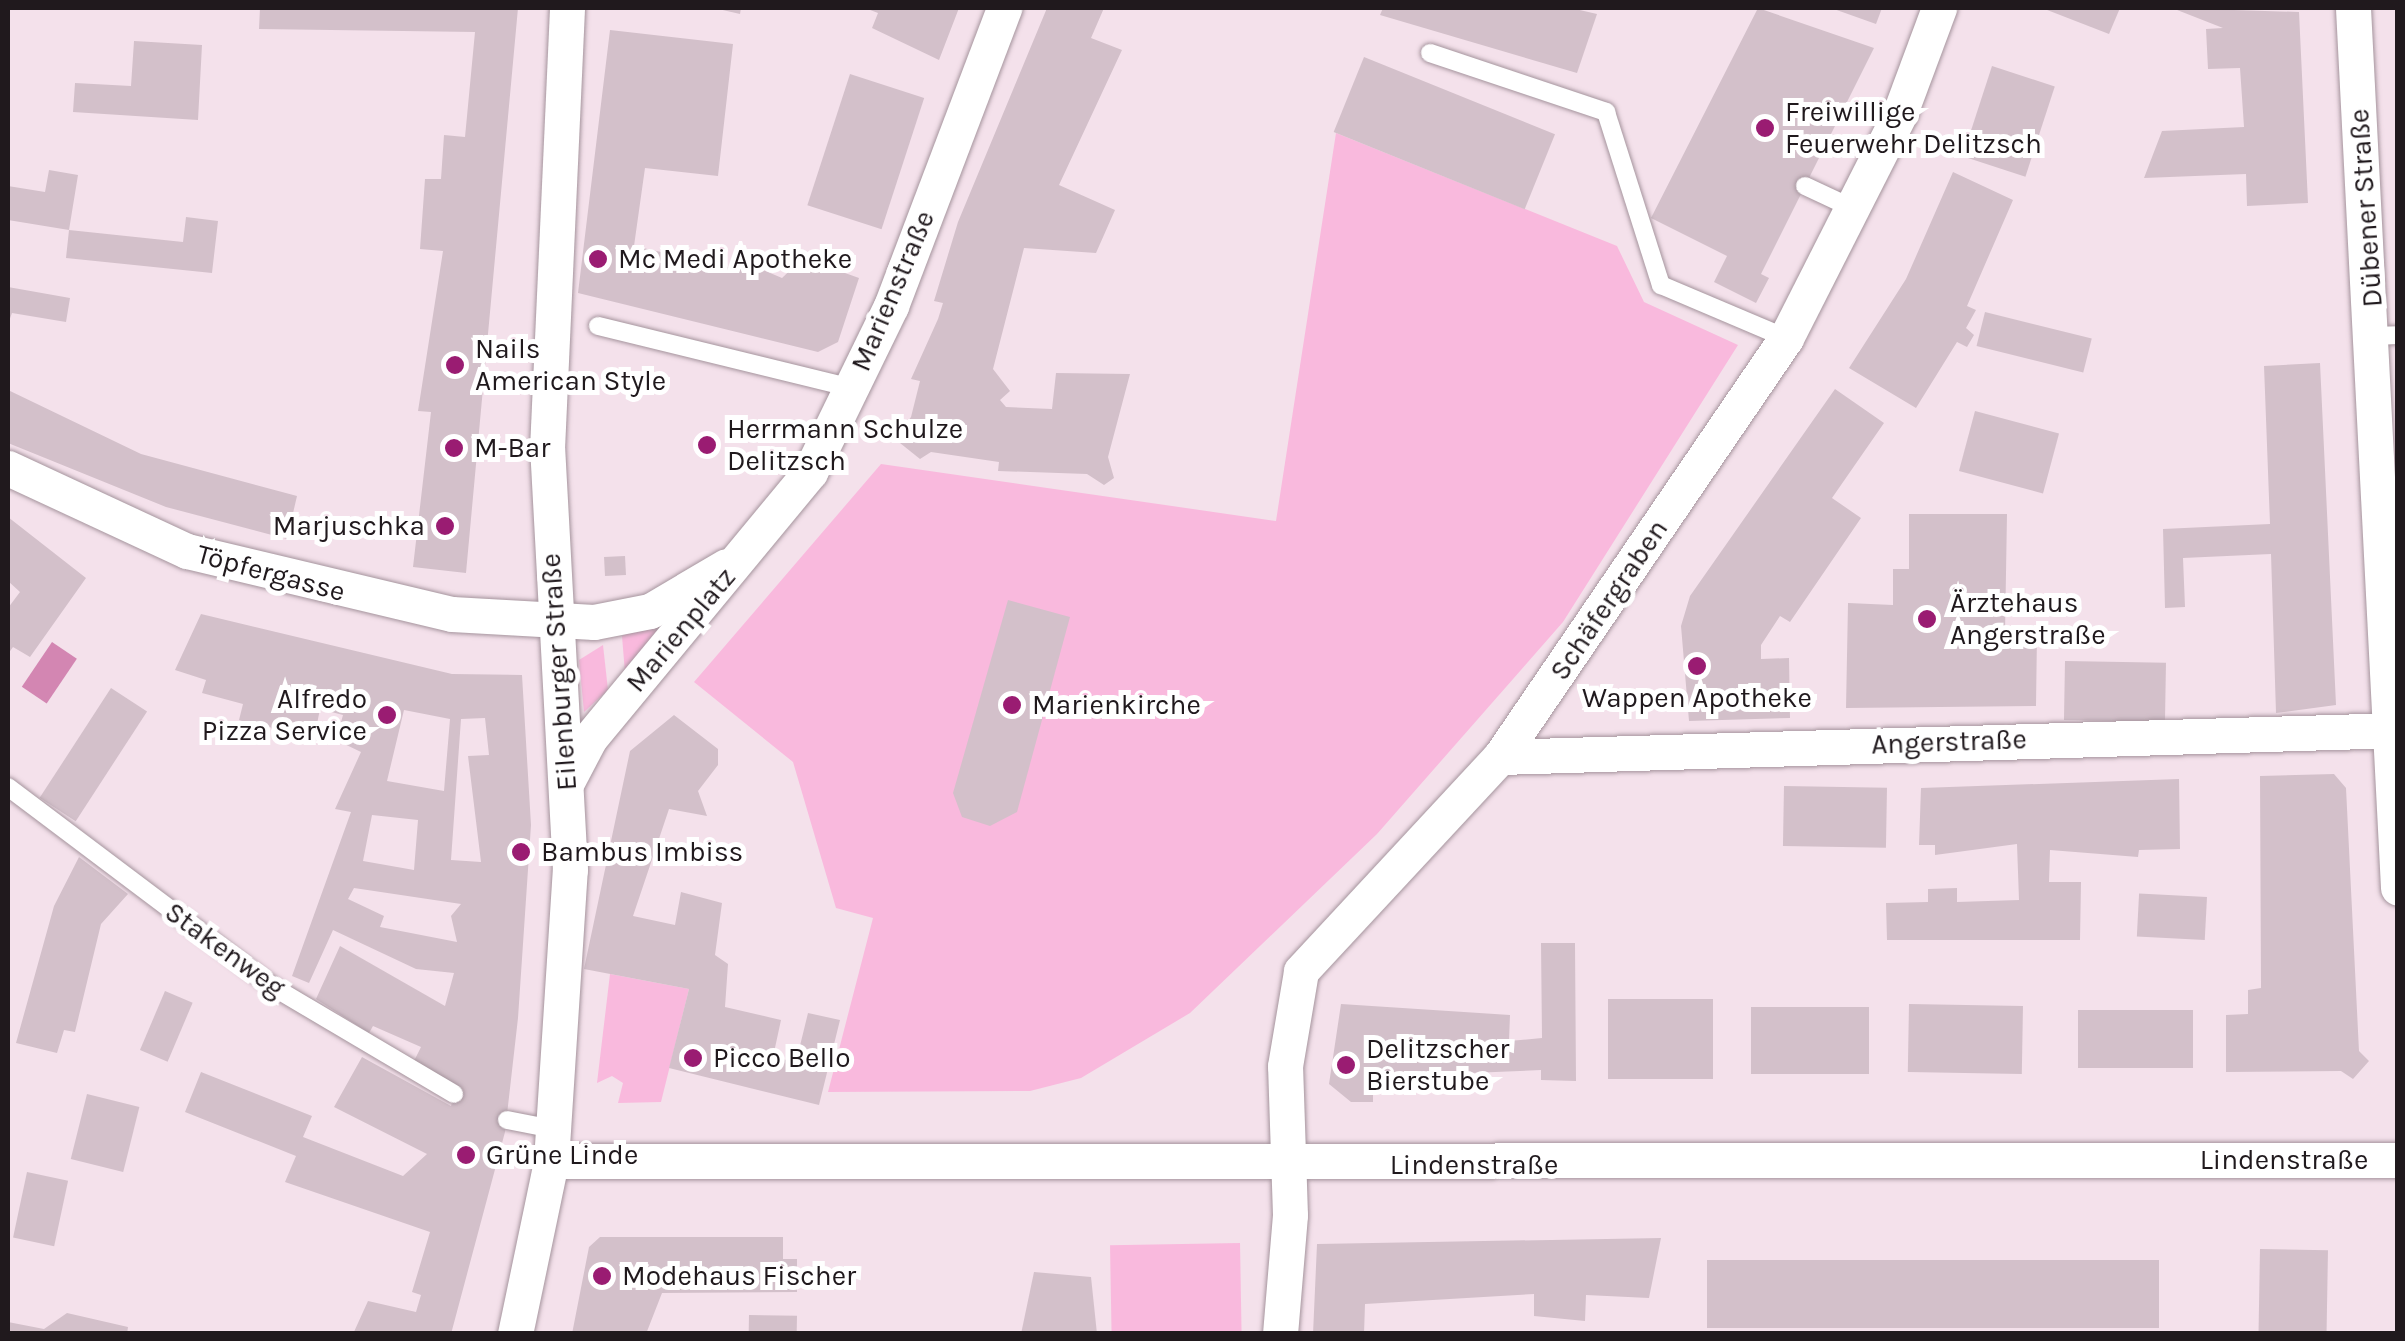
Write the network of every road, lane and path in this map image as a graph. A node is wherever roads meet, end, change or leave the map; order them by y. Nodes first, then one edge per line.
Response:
1 (567, 8) edge
2 (1004, 8) edge
3 (1940, 8) edge
4 (2353, 8) edge
5 (1430, 53) dead end
6 (1805, 186) dead end
7 (1854, 209) junction
8 (598, 326) dead end
9 (2386, 335) edge
10 (1786, 338) junction
11 (852, 388) junction
12 (8, 468) edge
13 (744, 554) junction
14 (551, 623) junction
15 (2393, 729) edge
16 (1500, 757) junction
17 (568, 780) junction
18 (8, 788) edge
19 (2398, 888) edge
20 (454, 1094) dead end
21 (507, 1120) dead end
22 (552, 1145) junction
23 (2398, 1160) edge
24 (1285, 1167) junction
25 (515, 1334) edge
26 (1280, 1334) edge

1 - 14 street, Eilenburger Straße
2 - 11 street, Marienstraße
3 - 7 street, Schäfergraben
4 - 9 street, Dübener Straße
5 - 10 lane
6 - 7 lane
7 - 10 street, Schäfergraben
8 - 11 lane
9 - 15 street, Dübener Straße
10 - 16 street, Schäfergraben
11 - 13 street, Marienstraße
12 - 14 street, Töpfergasse
13 - 14 street, Marienplatz
13 - 17 street, Marienplatz
14 - 17 street, Eilenburger Straße
15 - 16 street, Angerstraße
15 - 19 street, Dübener Straße
16 - 24 street, Schäfergraben
17 - 22 street, Eilenburger Straße
18 - 20 lane, Stakenweg
21 - 22 lane
22 - 24 street, Lindenstraße
22 - 25 street, Eilenburger Straße
23 - 24 street, Lindenstraße
24 - 26 street, Schäfergraben

